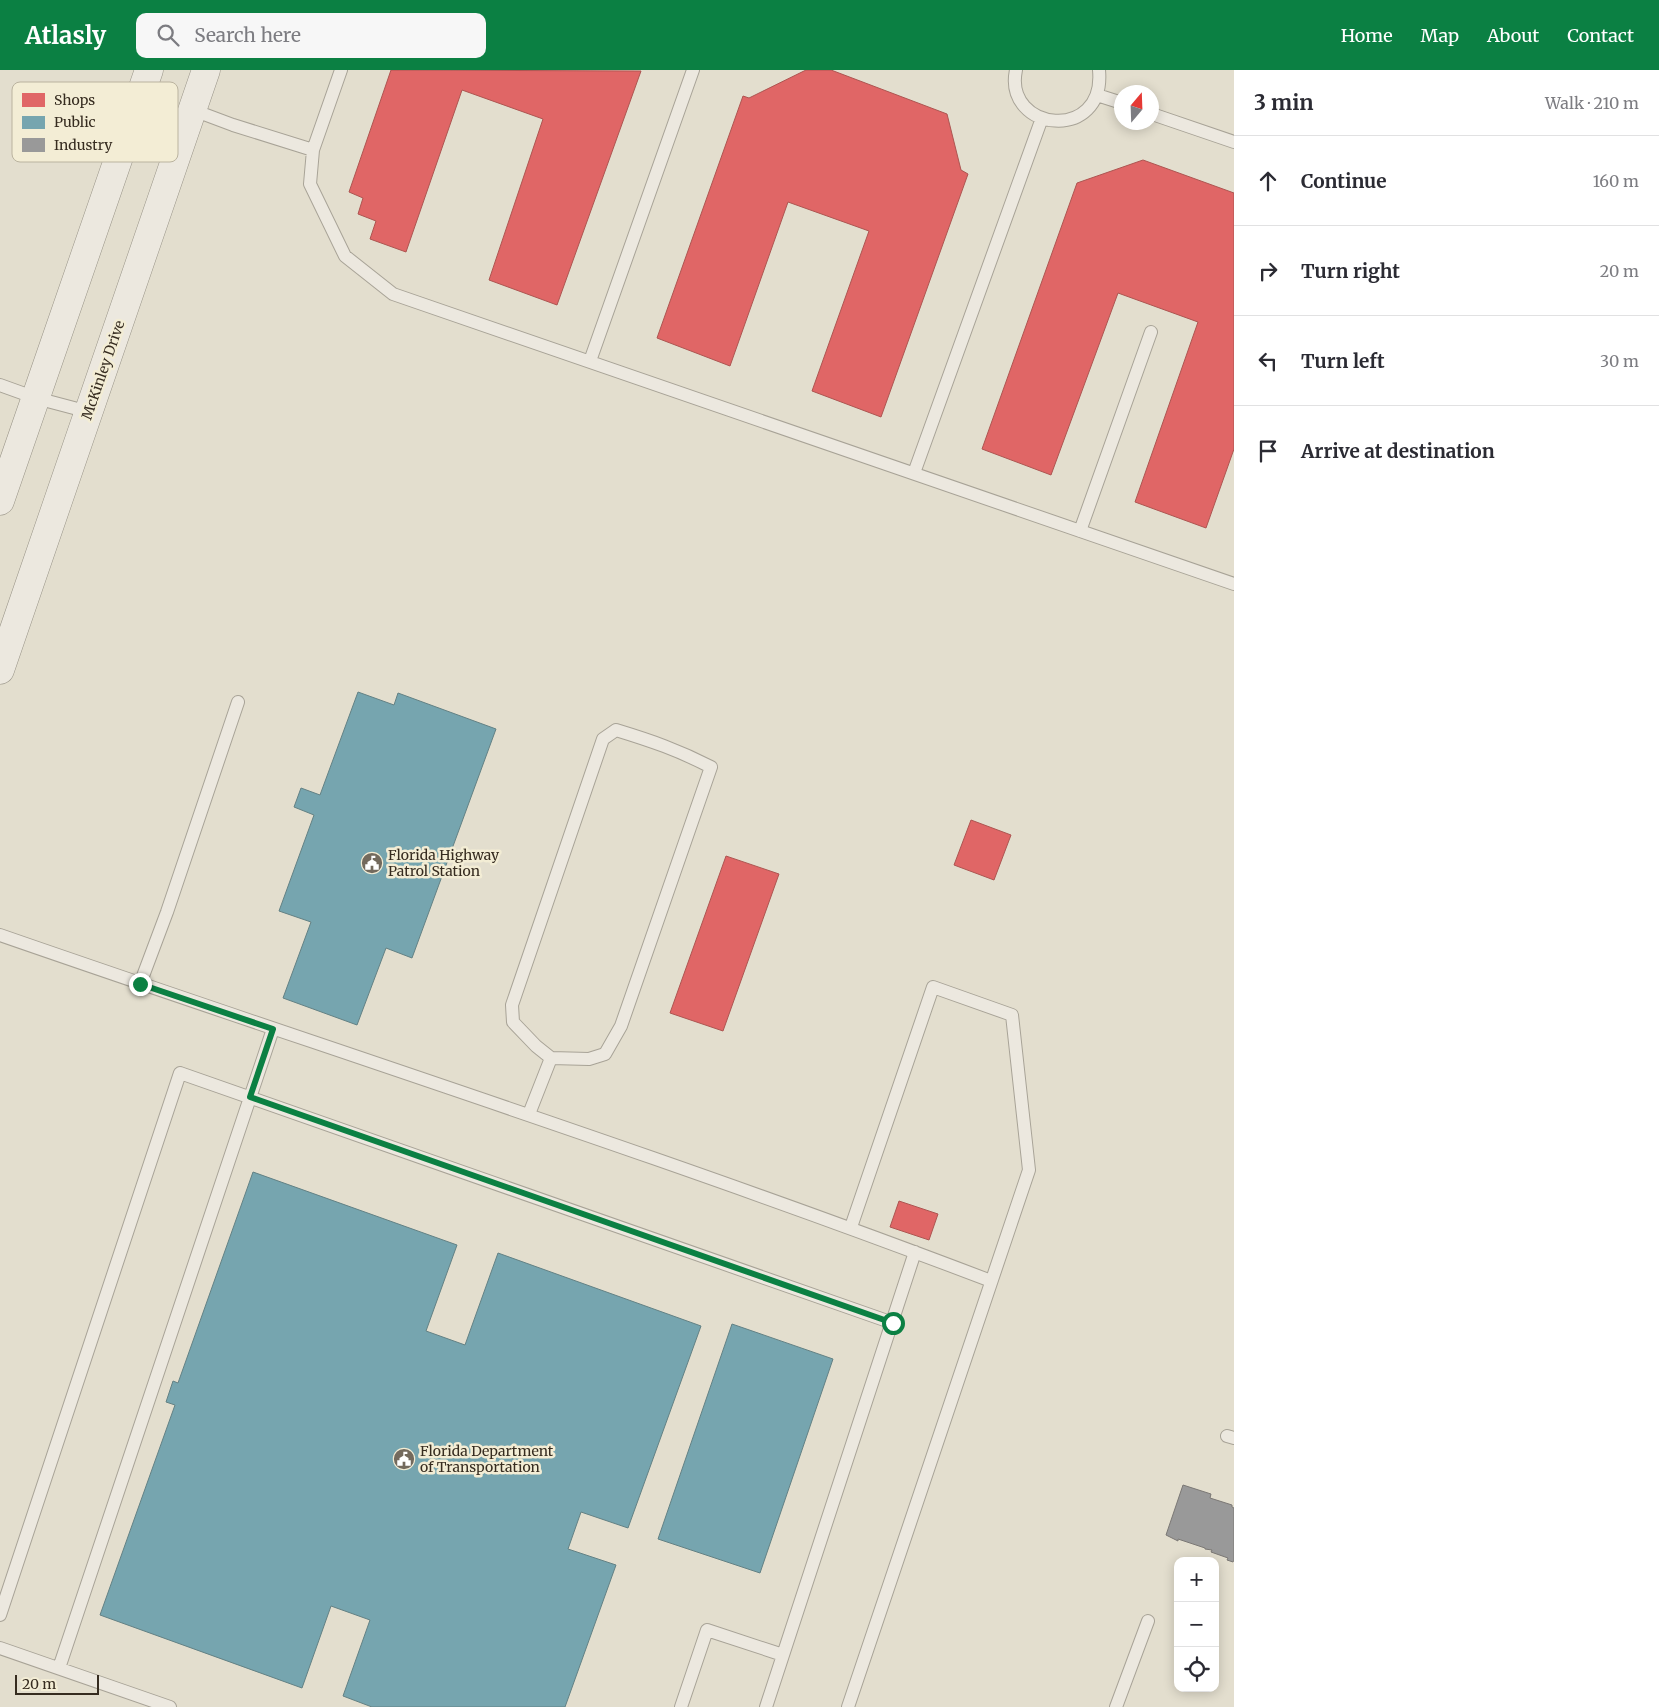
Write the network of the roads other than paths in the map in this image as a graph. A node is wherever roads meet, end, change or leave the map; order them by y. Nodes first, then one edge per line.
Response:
1 (149, 70) edge
2 (206, 70) edge
3 (341, 70) edge
4 (693, 70) edge
5 (1016, 70) edge
6 (1099, 70) edge
7 (145, 82) edge
8 (1097, 95) junction
9 (1114, 100) edge
10 (193, 110) junction
11 (1159, 116) edge
12 (1042, 118) junction
13 (1234, 142) edge
14 (313, 150) junction
15 (178, 153) edge
16 (117, 162) edge
17 (175, 162) edge
18 (1151, 332) dead end
19 (590, 361) junction
20 (0, 385) edge
21 (36, 398) junction
22 (88, 412) junction
23 (914, 473) junction
24 (0, 502) edge
25 (1080, 531) junction
26 (1234, 584) edge
27 (0, 670) edge
28 (238, 702) dead end
29 (0, 935) edge
30 (140, 984) junction
31 (273, 1029) junction
32 (551, 1058) junction
33 (250, 1097) junction
34 (529, 1114) junction
35 (851, 1228) junction
36 (915, 1252) junction
37 (991, 1281) junction
38 (893, 1323) junction
39 (0, 1615) edge
40 (1148, 1621) dead end
41 (0, 1648) edge
42 (783, 1655) junction
43 (60, 1668) junction
44 (170, 1707) edge
45 (682, 1707) edge
46 (766, 1707) edge
47 (848, 1707) edge
48 (1116, 1707) edge

1 - 7 main road
2 - 10 main road, McKinley Drive
3 - 14 lane
4 - 19 lane
5 - 12 lane
6 - 8 lane
8 - 9 lane
8 - 12 lane
10 - 14 lane
10 - 15 main road, McKinley Drive
11 - 13 lane
12 - 23 lane
14 - 19 lane
16 - 21 main road
17 - 22 main road, McKinley Drive
18 - 25 lane
19 - 23 lane
20 - 21 lane
21 - 22 lane
21 - 24 main road
22 - 27 main road, McKinley Drive
23 - 25 lane
25 - 26 lane
28 - 30 lane
29 - 30 lane
30 - 31 lane
31 - 33 lane
31 - 34 lane
32 - 32 lane
32 - 34 lane
33 - 38 lane
33 - 39 lane
33 - 43 lane
34 - 35 lane
35 - 36 lane
35 - 37 lane
36 - 37 lane
36 - 38 lane
37 - 47 lane
38 - 42 lane
40 - 48 lane
41 - 43 lane
42 - 45 lane
42 - 46 lane
43 - 44 lane

